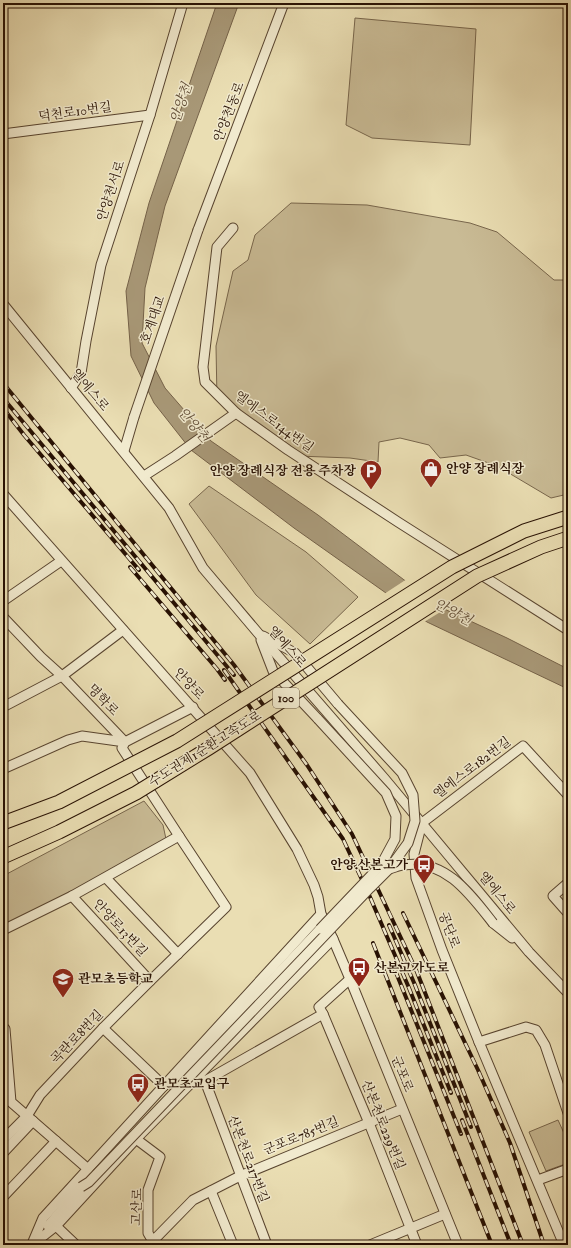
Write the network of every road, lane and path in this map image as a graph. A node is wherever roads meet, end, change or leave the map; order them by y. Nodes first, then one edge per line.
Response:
1 (182, 3) edge
2 (284, 3) edge
3 (150, 115) junction
4 (3, 134) edge
5 (233, 228) dead end
6 (198, 230) joint
7 (3, 304) edge
8 (71, 388) junction
9 (232, 416) junction
10 (124, 451) junction
11 (144, 476) junction
12 (3, 494) edge
13 (568, 516) edge
14 (568, 538) edge
15 (61, 561) junction
16 (3, 600) edge
17 (3, 617) edge
18 (123, 630) junction
19 (568, 630) edge
20 (258, 634) junction
21 (62, 676) junction
22 (3, 707) edge
23 (193, 707) junction
24 (125, 742) junction
25 (3, 769) edge
26 (568, 796) edge
27 (3, 823) edge
28 (422, 823) junction
29 (179, 836) junction
30 (3, 857) edge
31 (389, 869) junction
32 (106, 878) junction
33 (568, 883) edge
34 (72, 896) junction
35 (568, 913) edge
36 (321, 914) junction
37 (3, 930) edge
38 (333, 938) junction
39 (529, 952) junction
40 (178, 954) junction
41 (350, 979) junction
42 (150, 981) junction
43 (568, 993) edge
44 (323, 1014) junction
45 (3, 1027) edge
46 (103, 1028) junction
47 (479, 1042) junction
48 (201, 1079) junction
49 (164, 1086) junction
50 (402, 1108) junction
51 (568, 1113) edge
52 (30, 1118) junction
53 (369, 1123) junction
54 (136, 1139) junction
55 (3, 1140) edge
56 (56, 1141) junction
57 (3, 1153) edge
58 (88, 1169) junction
59 (568, 1169) edge
60 (240, 1176) junction
61 (538, 1180) junction
62 (81, 1187) junction
63 (211, 1191) junction
64 (3, 1197) edge
65 (445, 1214) junction
66 (56, 1226) junction
67 (411, 1228) junction
68 (153, 1244) edge
69 (32, 1245) edge
70 (76, 1245) edge
71 (233, 1245) edge
72 (267, 1245) edge
73 (370, 1245) edge
74 (417, 1245) edge
75 (458, 1245) edge
76 (564, 1245) edge

1 - 3 street, 안양천서로
2 - 6 street, 안양천동로
3 - 4 street, 덕천로10번길
3 - 8 street, 안양천서로
5 - 9 street, 엘에스로144번길
6 - 10 street, 호계대교, bridge
7 - 8 street, 엘에스로
8 - 10 street, 엘에스로
9 - 11 street
9 - 19 street, 엘에스로144번길
10 - 11 street, 엘에스로
11 - 20 street, 엘에스로
12 - 15 street, 안양로
13 - 27 highway, 수도권제1순환고속도로 / 100, bridge
14 - 30 highway, 수도권제1순환고속도로 / 100, bridge
15 - 16 street
15 - 18 street, 안양로
17 - 21 street, 명학로
18 - 21 street
18 - 23 street, 안양로
20 - 28 street, 엘에스로
20 - 31 street, bridge
20 - 62 street, bridge
21 - 22 street
21 - 24 street, 명학로
23 - 24 street
23 - 36 street, 안양로
24 - 25 street
24 - 29 street
26 - 28 street, 엘에스로182번길
28 - 39 street, 엘에스로
28 - 47 street, 공단로
29 - 32 street, 안양로13번길
29 - 40 street
31 - 39 street, bridge
31 - 62 street, bridge
32 - 34 street, 안양로13번길
32 - 40 street
33 - 35 street
34 - 37 street
34 - 42 street, 안양로13번길
36 - 38 street, 군포로
36 - 49 street
38 - 41 street, 군포로
38 - 48 street
39 - 43 street, 엘에스로
40 - 42 street
41 - 44 street
41 - 50 street, 군포로
42 - 46 street, 곡란로8번길
44 - 48 street
44 - 53 street, 산본천로229번길
45 - 52 street
46 - 49 street
46 - 52 street, 곡란로8번길
47 - 51 street
47 - 61 street, 공단로
48 - 54 street
48 - 60 street, 산본천로217번길
49 - 58 street
50 - 53 street, 군포로785번길
50 - 65 street, 군포로
52 - 55 street, 곡란로8번길
52 - 56 street
52 - 57 street
53 - 60 street, 군포로785번길
53 - 67 street, 산본천로229번길
54 - 66 street
54 - 68 street, 고산로
56 - 58 street
56 - 64 street
58 - 69 street
59 - 61 street
60 - 63 street, 군포로785번길
60 - 72 street, 산본천로217번길
61 - 76 street, 공단로
62 - 69 street
63 - 68 street, 군포로785번길
63 - 71 street
65 - 67 street
65 - 75 street, 군포로
66 - 69 street
66 - 70 street
67 - 73 street
67 - 74 street, 산본천로229번길

